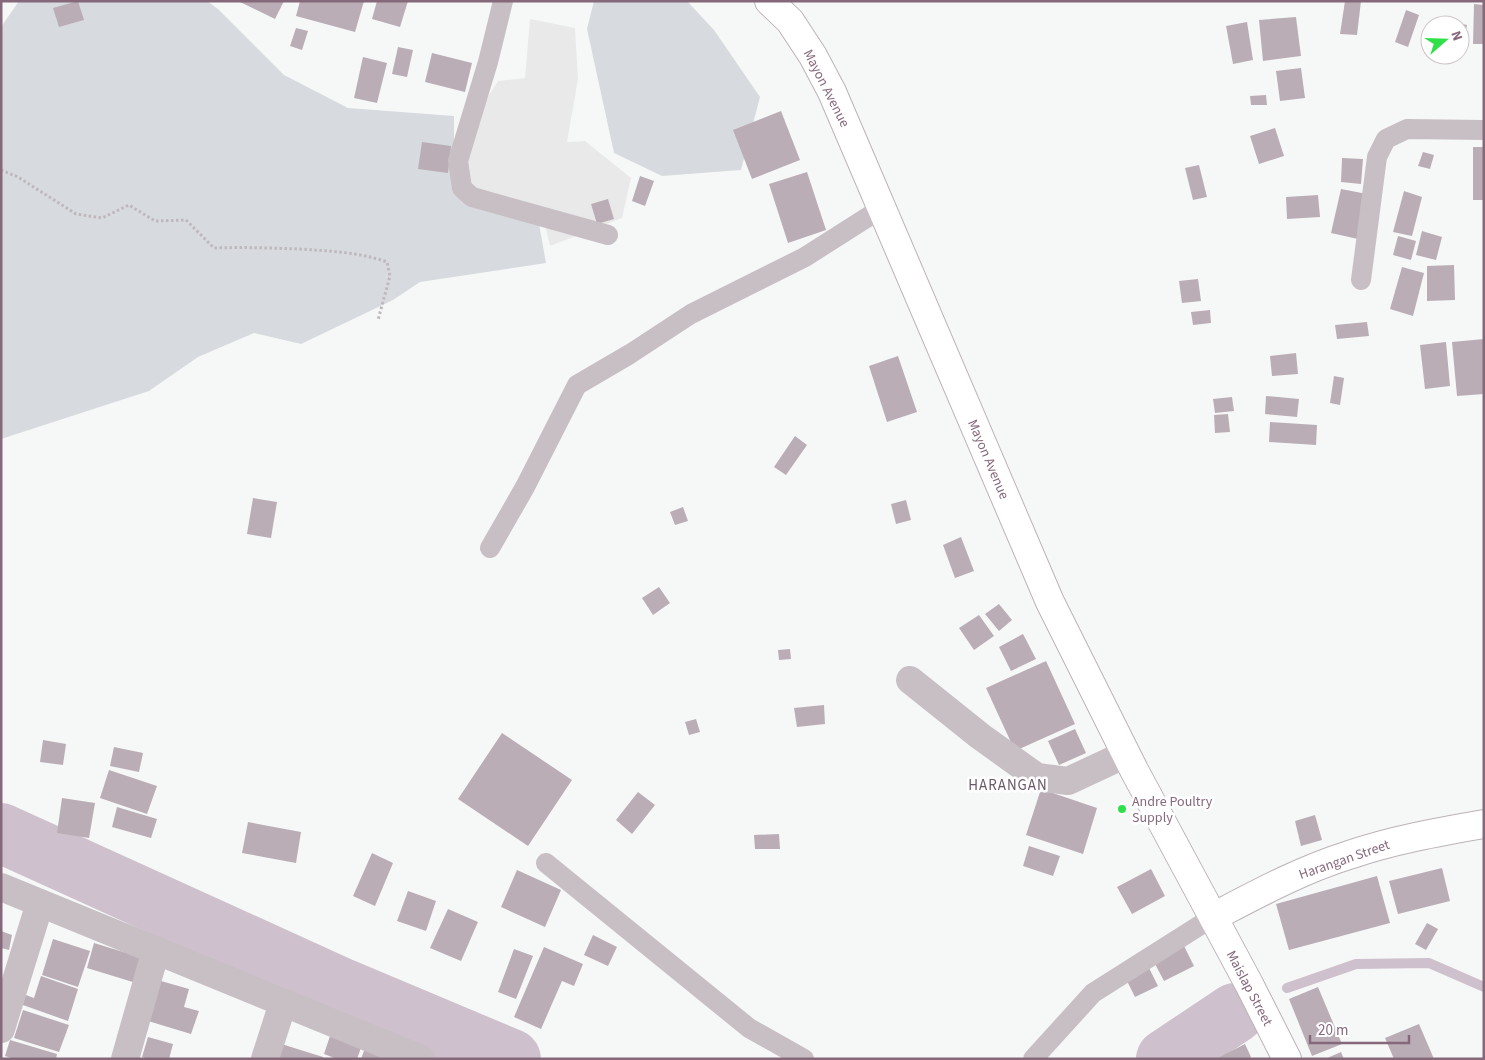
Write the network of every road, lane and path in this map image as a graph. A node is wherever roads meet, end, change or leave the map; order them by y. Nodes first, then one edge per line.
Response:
1 (503, 1) edge
2 (769, 1) edge
3 (1484, 130) edge
4 (1, 170) edge
5 (882, 208) junction
6 (608, 235) dead end
7 (1361, 280) dead end
8 (378, 320) dead end
9 (490, 548) dead end
10 (910, 680) dead end
11 (1126, 754) junction
12 (1484, 824) edge
13 (546, 863) dead end
14 (1, 887) edge
15 (40, 903) junction
16 (1213, 917) junction
17 (156, 950) junction
18 (284, 1003) junction
19 (1, 1029) edge
20 (395, 1054) edge
21 (125, 1059) edge
22 (265, 1059) edge
23 (421, 1059) edge
24 (804, 1059) edge
25 (1032, 1059) edge
26 (1287, 1059) edge

1 - 6 lane
2 - 5 main road, Mayon Avenue
3 - 7 lane
4 - 8 path
5 - 9 lane
5 - 11 main road, Mayon Avenue
10 - 11 street
11 - 16 main road, Mayon Avenue
12 - 16 main road, Harangan Street
13 - 24 lane
14 - 15 street
15 - 17 street
15 - 19 street
16 - 25 lane
16 - 26 main road, Maislap Street
17 - 18 street
17 - 21 street
18 - 20 street
18 - 22 street
20 - 23 street

